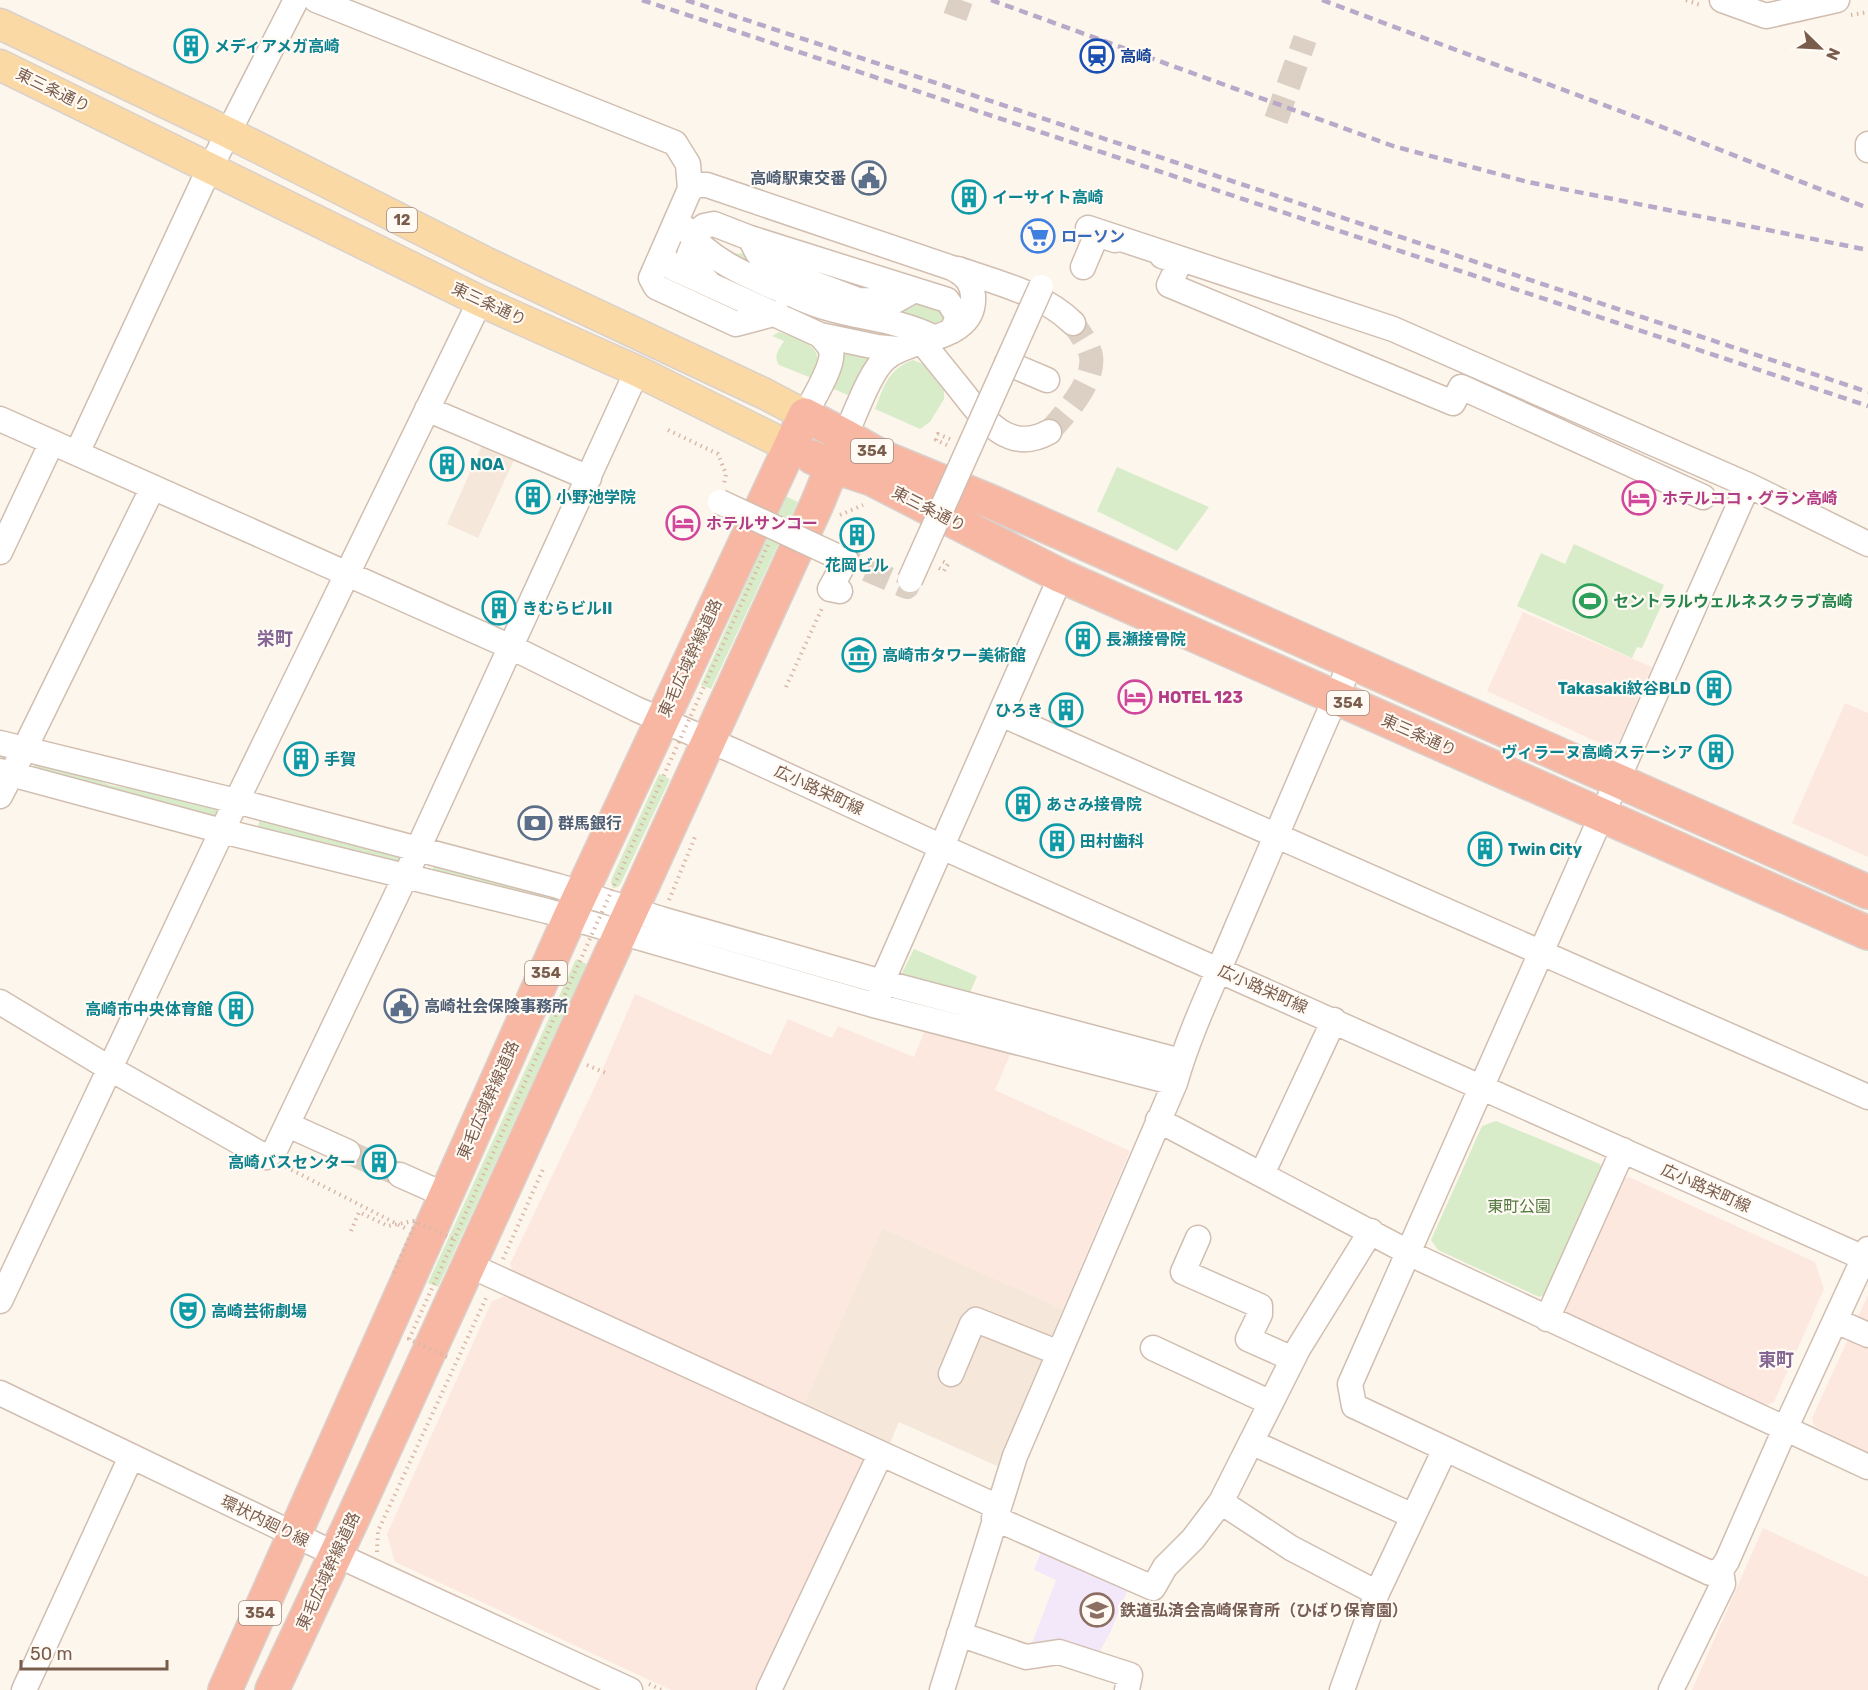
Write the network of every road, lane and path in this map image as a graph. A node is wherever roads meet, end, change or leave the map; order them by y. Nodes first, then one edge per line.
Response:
1 (303, 0) edge
2 (1722, 0) edge
3 (1837, 0) edge
4 (0, 24) edge
5 (0, 64) edge
6 (229, 133) junction
7 (1868, 144) edge
8 (1868, 150) edge
9 (211, 167) junction
10 (690, 189) junction
11 (678, 218) junction
12 (1088, 228) dead end
13 (750, 238) junction
14 (694, 240) junction
15 (662, 253) junction
16 (1083, 267) dead end
17 (952, 268) junction
18 (709, 283) junction
19 (1041, 287) dead end
20 (912, 291) junction
21 (480, 301) junction
22 (777, 313) junction
23 (1073, 323) tunnel mouth
24 (820, 335) junction
25 (936, 337) junction
26 (897, 350) junction
27 (1007, 363) junction
28 (637, 371) junction
29 (1047, 380) dead end
30 (427, 409) junction
31 (804, 415) junction
32 (0, 418) edge
33 (668, 430) dead end
34 (1049, 432) tunnel mouth
35 (845, 435) junction
36 (52, 442) junction
37 (790, 447) junction
38 (77, 453) junction
39 (832, 466) junction
40 (588, 478) junction
41 (1748, 485) junction
42 (153, 487) junction
43 (1703, 497) dead end
44 (720, 502) joint
45 (872, 509) dead end
46 (836, 525) dead end
47 (775, 528) junction
48 (1868, 544) edge
49 (0, 552) edge
50 (347, 573) junction
51 (1061, 576) junction
52 (910, 580) dead end
53 (835, 590) joint
54 (511, 647) junction
55 (1351, 663) junction
56 (786, 687) dead end
57 (1335, 698) junction
58 (1001, 714) junction
59 (661, 720) junction
60 (709, 741) junction
61 (0, 743) edge
62 (25, 748) junction
63 (5, 773) edge
64 (1617, 780) junction
65 (0, 796) edge
66 (236, 801) junction
67 (1602, 816) junction
68 (222, 831) junction
69 (697, 834) dead end
70 (1276, 836) junction
71 (942, 847) junction
72 (418, 849) junction
73 (406, 875) junction
74 (1868, 892) edge
75 (576, 905) junction
76 (638, 920) junction
77 (1868, 933) edge
78 (1540, 954) junction
79 (1219, 969) junction
80 (882, 982) junction
81 (0, 1002) edge
82 (877, 1006) junction
83 (1334, 1020) junction
84 (592, 1062) dead end
85 (109, 1068) junction
86 (587, 1072) dead end
87 (1178, 1072) junction
88 (1481, 1087) junction
89 (1868, 1097) edge
90 (1158, 1120) junction
91 (288, 1125) junction
92 (1623, 1150) junction
93 (348, 1152) tunnel mouth
94 (266, 1156) junction
95 (548, 1159) dead end
96 (1262, 1174) junction
97 (400, 1175) tunnel mouth
98 (445, 1195) junction
99 (351, 1231) dead end
100 (1371, 1232) junction
101 (1198, 1238) dead end
102 (452, 1249) junction
103 (1408, 1252) junction
104 (1866, 1254) edge
105 (394, 1273) dead end
106 (0, 1301) edge
107 (1547, 1319) junction
108 (1836, 1321) junction
109 (1868, 1335) edge
110 (1153, 1348) dead end
111 (1059, 1353) junction
112 (447, 1357) dead end
113 (1293, 1359) junction
114 (951, 1374) dead end
115 (0, 1393) edge
116 (1271, 1403) junction
117 (1785, 1429) junction
118 (1251, 1442) junction
119 (1445, 1449) junction
120 (880, 1455) junction
121 (131, 1457) junction
122 (1868, 1467) edge
123 (1221, 1502) junction
124 (996, 1513) junction
125 (1413, 1516) junction
126 (294, 1534) junction
127 (335, 1554) junction
128 (377, 1556) dead end
129 (1721, 1570) junction
130 (1377, 1593) junction
131 (959, 1634) junction
132 (632, 1687) edge
133 (24, 1690) edge
134 (225, 1690) edge
135 (272, 1690) edge
136 (662, 1690) edge
137 (768, 1690) edge
138 (942, 1690) edge
139 (1127, 1690) edge
140 (1343, 1690) edge
141 (1671, 1690) edge

1 - 6 street
1 - 10 street
2 - 3 street
4 - 6 main road, 東三条通り / 12
5 - 9 main road, 東三条通り / 12
6 - 9 street
6 - 31 main road, 東三条通り / 12
7 - 8 street
9 - 21 main road, 東三条通り / 12
9 - 38 street
10 - 11 street
10 - 17 street
11 - 14 street
11 - 15 street
12 - 41 street
13 - 14 street
13 - 20 street
13 - 20 street
14 - 18 street
14 - 25 street
15 - 18 street
15 - 22 street
16 - 43 street
17 - 23 street
17 - 25 street
18 - 22 street
19 - 27 street, bridge
20 - 25 street
21 - 28 main road, 東三条通り / 12
21 - 30 street
22 - 24 street
24 - 26 street
24 - 31 street
25 - 26 street
25 - 34 street
26 - 35 street
27 - 29 street
27 - 52 street, bridge
28 - 37 main road, 東三条通り / 12
28 - 40 street
30 - 40 street
30 - 50 street
31 - 35 highway, 東三条通り / 354
31 - 37 highway, 東毛広域幹線道路 / 354
32 - 36 street, 広小路栄町線
33 - 44 path
35 - 39 highway, 東毛広域幹線道路 / 354
35 - 55 highway, 東三条通り / 354
36 - 38 street, 広小路栄町線
36 - 49 street
37 - 39 highway, 東三条通り / 354
37 - 59 highway, 東毛広域幹線道路 / 354
38 - 42 street, 広小路栄町線
39 - 51 highway, 東三条通り / 354
39 - 60 highway, 東毛広域幹線道路 / 354
40 - 54 street
41 - 48 street
41 - 64 street
42 - 50 street, 広小路栄町線
42 - 62 street
44 - 47 street, bridge
45 - 46 path
47 - 53 street, bridge
47 - 102 path, bridge
50 - 54 street, 広小路栄町線
50 - 66 street
51 - 57 highway, 東三条通り / 354
51 - 58 street
53 - 56 path
54 - 59 street, 広小路栄町線
54 - 72 street
55 - 57 street
55 - 64 highway, 東三条通り / 354
57 - 67 highway, 東三条通り / 354
57 - 70 street
58 - 70 street
58 - 71 street
59 - 60 street, 広小路栄町線
59 - 75 highway, 東毛広域幹線道路 / 354
60 - 71 street, 広小路栄町線
60 - 76 highway, 東毛広域幹線道路 / 354
61 - 62 street
62 - 63 street
62 - 66 street
63 - 65 street
63 - 68 street
64 - 67 street
64 - 74 highway, 東三条通り / 354
66 - 68 street
66 - 72 street
67 - 77 highway, 東三条通り / 354
67 - 78 street
68 - 73 street
68 - 85 street
69 - 76 path
70 - 78 street
70 - 79 street
71 - 79 street, 広小路栄町線
71 - 80 street
72 - 73 street
72 - 75 street
73 - 75 street
73 - 91 street
75 - 76 street
75 - 98 highway, 東毛広域幹線道路 / 354
76 - 80 street
76 - 82 street
76 - 102 highway, 東毛広域幹線道路 / 354
78 - 88 street
78 - 89 street
79 - 83 street, 広小路栄町線
79 - 87 street
80 - 82 street
80 - 87 street
81 - 85 street
82 - 87 street
83 - 88 street, 広小路栄町線
83 - 96 street
84 - 86 path
85 - 94 street
85 - 106 street
87 - 90 street
88 - 92 street, 広小路栄町線
88 - 103 street
90 - 96 street
90 - 111 street
91 - 93 street
91 - 94 street
92 - 104 street, 広小路栄町線
92 - 107 street
94 - 102 path
95 - 102 path
96 - 100 street
97 - 98 street
98 - 102 highway, 東毛広域幹線道路 / 354
99 - 102 path, bridge
100 - 103 street
100 - 113 street
101 - 113 street
102 - 105 path, bridge
102 - 112 path, bridge
102 - 120 street
102 - 126 highway, 東毛広域幹線道路 / 354
102 - 127 highway, 東毛広域幹線道路 / 354
102 - 128 path
103 - 107 street
103 - 119 street
104 - 108 street
107 - 117 street
108 - 109 street
108 - 117 street
110 - 116 street
111 - 114 street
111 - 124 street
113 - 116 street
115 - 121 street, 環状内廻り線
116 - 118 street
117 - 122 street
117 - 129 street
118 - 123 street
118 - 125 street
119 - 125 street
119 - 129 street
120 - 124 street
120 - 137 street
121 - 126 street, 環状内廻り線
121 - 133 street
123 - 124 street
123 - 130 street
124 - 131 street
125 - 130 street
126 - 127 street, 環状内廻り線
126 - 134 highway, 東毛広域幹線道路 / 354
127 - 132 street, 環状内廻り線
127 - 135 highway, 東毛広域幹線道路 / 354
129 - 141 street
130 - 140 street
131 - 138 street
131 - 139 street
132 - 136 path

